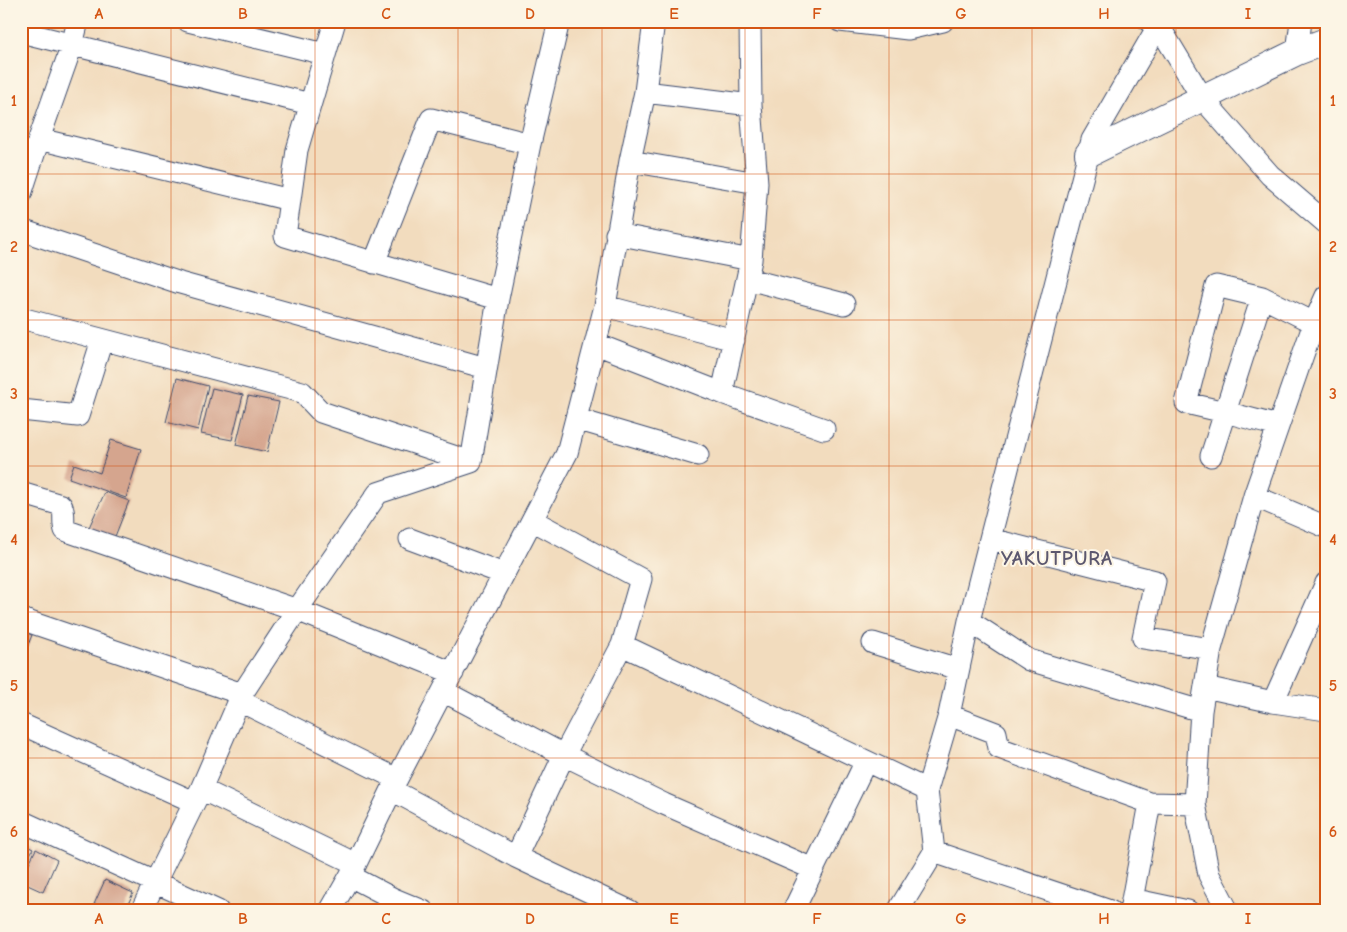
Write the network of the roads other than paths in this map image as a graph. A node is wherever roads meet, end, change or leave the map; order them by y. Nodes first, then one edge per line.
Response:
1 (78, 21) edge
2 (188, 21) edge
3 (335, 21) edge
4 (559, 21) edge
5 (654, 21) edge
6 (750, 21) edge
7 (840, 21) edge
8 (943, 21) edge
9 (1301, 21) edge
10 (1156, 23) edge
11 (21, 32) edge
12 (1326, 41) edge
13 (72, 45) junction
14 (1296, 52) junction
15 (325, 54) junction
16 (645, 92) junction
17 (1202, 99) junction
18 (310, 104) junction
19 (752, 105) junction
20 (39, 139) junction
21 (530, 144) junction
22 (1088, 154) junction
23 (630, 161) junction
24 (757, 183) junction
25 (23, 187) edge
26 (290, 200) junction
27 (1326, 223) edge
28 (21, 230) edge
29 (616, 234) junction
30 (374, 263) junction
31 (750, 269) junction
32 (1326, 296) edge
33 (1262, 298) junction
34 (498, 299) junction
35 (844, 304) dead end
36 (605, 306) junction
37 (21, 318) edge
38 (1314, 323) junction
39 (102, 340) junction
40 (734, 340) junction
41 (596, 344) junction
42 (486, 368) junction
43 (722, 393) junction
44 (21, 410) edge
45 (1225, 412) junction
46 (576, 419) junction
47 (1278, 426) junction
48 (824, 430) dead end
49 (698, 455) dead end
50 (1211, 456) dead end
51 (471, 462) junction
52 (21, 493) edge
53 (1254, 496) junction
54 (532, 520) junction
55 (1326, 527) edge
56 (410, 539) dead end
57 (990, 540) junction
58 (504, 574) junction
59 (1326, 582) edge
60 (297, 610) junction
61 (21, 619) edge
62 (969, 621) junction
63 (872, 643) dead end
64 (622, 645) junction
65 (1211, 649) junction
66 (958, 669) junction
67 (448, 682) junction
68 (1205, 687) junction
69 (241, 697) junction
70 (1274, 702) junction
71 (1326, 710) edge
72 (1201, 711) junction
73 (949, 714) junction
74 (21, 724) edge
75 (564, 755) junction
76 (866, 761) junction
77 (394, 785) junction
78 (927, 790) junction
79 (197, 795) junction
80 (1150, 803) junction
81 (1195, 804) junction
82 (21, 821) edge
83 (934, 852) junction
84 (516, 857) junction
85 (814, 869) junction
86 (353, 870) junction
87 (156, 882) junction
88 (141, 911) edge
89 (218, 911) edge
90 (330, 911) edge
91 (423, 911) edge
92 (630, 911) edge
93 (793, 911) edge
94 (898, 911) edge
95 (1110, 911) edge
96 (1132, 911) edge
97 (1188, 911) edge
98 (1228, 911) edge

1 - 13 street
2 - 15 street
3 - 15 street
4 - 21 street
5 - 16 street
6 - 19 street
7 - 8 street
9 - 14 street
10 - 17 street
10 - 22 street
11 - 13 street
12 - 14 street
13 - 18 street
13 - 20 street
14 - 17 street
15 - 18 street
16 - 19 street
16 - 23 street
17 - 22 street
17 - 27 street
18 - 26 street
19 - 24 street
20 - 25 street
20 - 26 street
21 - 30 street
21 - 34 street
22 - 57 street
23 - 24 street
23 - 29 street
24 - 31 street
26 - 30 street
28 - 42 street
29 - 31 street
29 - 36 street
30 - 34 street
31 - 35 street
31 - 40 street
32 - 38 street
33 - 38 street
33 - 45 street
33 - 45 street
34 - 42 street
36 - 40 street
36 - 41 street
37 - 39 street
38 - 47 street
39 - 44 street
39 - 51 street
40 - 43 street
41 - 43 street
41 - 46 street
42 - 51 street
43 - 48 street
45 - 47 street
45 - 50 street
46 - 49 street
46 - 54 street
47 - 53 street
51 - 60 street
52 - 60 street
53 - 55 street
53 - 65 street
54 - 58 street
54 - 64 street
56 - 58 street
57 - 62 street
57 - 65 street
58 - 67 street
59 - 70 street
60 - 67 street
60 - 69 street
61 - 69 street
62 - 66 street
62 - 72 street
63 - 66 street
64 - 75 street
64 - 76 street
65 - 68 street
66 - 73 street
67 - 75 street
67 - 77 street
68 - 70 street
68 - 72 street
69 - 77 street
69 - 79 street
70 - 71 street
72 - 81 street
73 - 78 street
73 - 80 street
74 - 79 street
75 - 84 street
75 - 85 street
76 - 78 street
76 - 85 street
77 - 84 street
77 - 86 street
78 - 83 street
79 - 86 street
79 - 87 street
80 - 81 street
80 - 96 street
81 - 98 street
82 - 87 street
83 - 94 street
83 - 95 street
84 - 92 street
85 - 93 street
86 - 90 street
86 - 91 street
87 - 88 street
87 - 89 street
96 - 97 street

